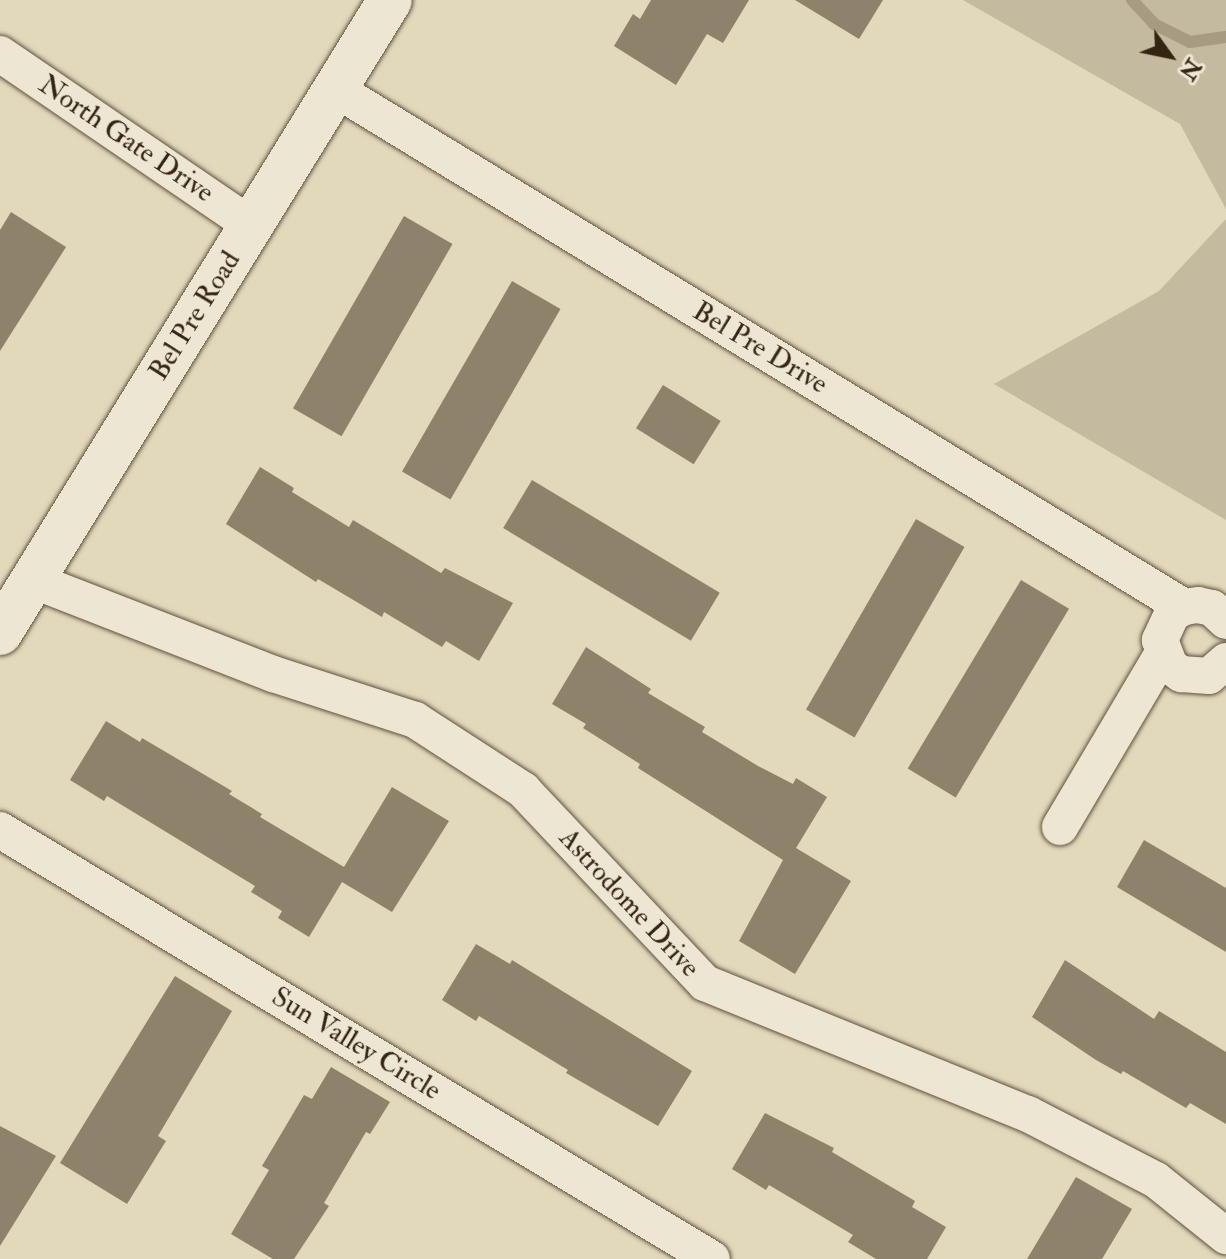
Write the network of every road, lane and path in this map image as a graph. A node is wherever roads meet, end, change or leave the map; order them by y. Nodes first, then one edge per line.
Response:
1 (390, 0) edge
2 (0, 54) edge
3 (335, 89) junction
4 (251, 225) junction
5 (32, 580) junction
6 (1184, 607) junction
7 (1226, 621) edge
8 (0, 633) edge
9 (1163, 653) junction
10 (1226, 661) edge
11 (1060, 827) dead end
12 (0, 830) edge
13 (1226, 1236) edge
14 (712, 1259) edge

1 - 3 main road, Bel Pre Road
2 - 4 street, North Gate Drive
3 - 4 main road, Bel Pre Road
3 - 6 street, Bel Pre Drive
4 - 5 main road, Bel Pre Road
5 - 8 main road, Bel Pre Road
5 - 13 street, Astrodome Drive
6 - 7 street, Bel Pre Drive
6 - 9 street
9 - 10 street
9 - 11 street
12 - 14 street, Sun Valley Circle

